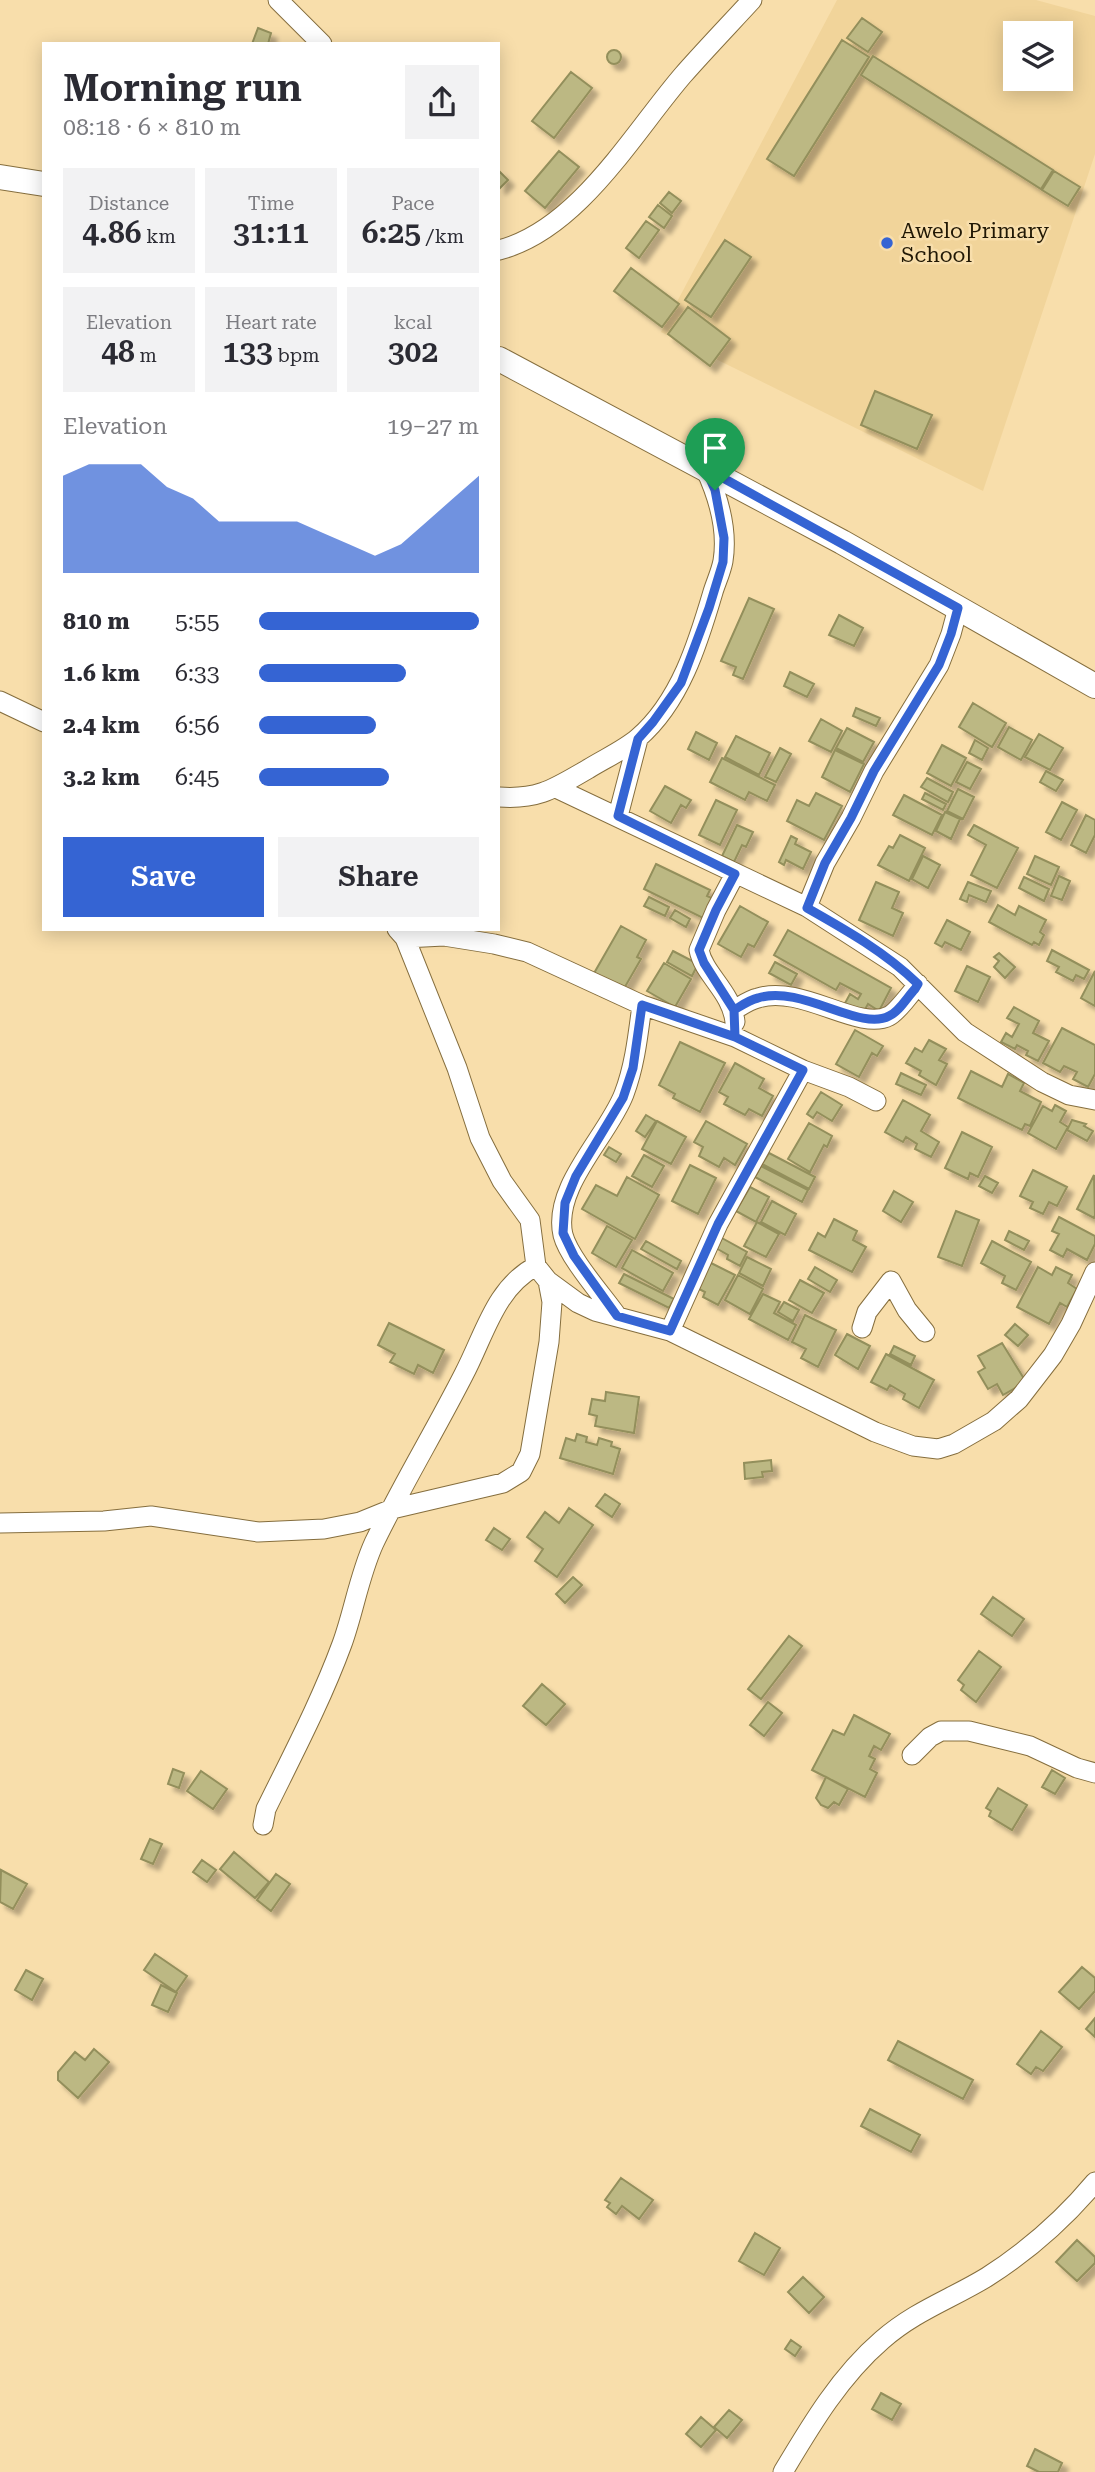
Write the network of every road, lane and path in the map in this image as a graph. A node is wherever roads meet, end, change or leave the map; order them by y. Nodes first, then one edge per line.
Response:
1 (278, 0) edge
2 (752, 0) edge
3 (321, 42) edge
4 (0, 177) edge
5 (42, 184) edge
6 (500, 250) edge
7 (500, 360) edge
8 (705, 468) junction
9 (958, 608) junction
10 (1095, 686) edge
11 (0, 701) edge
12 (42, 721) edge
13 (638, 739) junction
14 (556, 788) junction
15 (500, 797) edge
16 (618, 816) junction
17 (735, 874) junction
18 (807, 908) junction
19 (401, 934) edge
20 (918, 984) junction
21 (642, 1005) junction
22 (734, 1010) junction
23 (735, 1037) junction
24 (803, 1070) junction
25 (1095, 1100) edge
26 (876, 1101) dead end
27 (1095, 1272) edge
28 (542, 1273) junction
29 (617, 1316) junction
30 (862, 1328) dead end
31 (670, 1331) junction
32 (925, 1332) dead end
33 (393, 1508) junction
34 (0, 1523) edge
35 (912, 1755) dead end
36 (1095, 1773) edge
37 (262, 1825) dead end
38 (1095, 2182) edge
39 (783, 2472) edge

1 - 3 street
2 - 6 street
4 - 5 street
7 - 8 street
8 - 9 street
8 - 13 street
9 - 10 street
9 - 18 street
11 - 12 street
13 - 14 street
13 - 16 street
14 - 15 street
14 - 16 street
16 - 17 street
17 - 18 street
17 - 22 street
18 - 20 street
19 - 21 street
19 - 28 street
20 - 22 street
20 - 25 street
21 - 23 street
21 - 29 street
22 - 23 street
23 - 24 street
24 - 26 street
24 - 31 street
27 - 31 street
28 - 29 street
28 - 33 street
28 - 33 street
29 - 31 street
30 - 32 street
33 - 34 street
33 - 37 street
35 - 36 street
38 - 39 street

